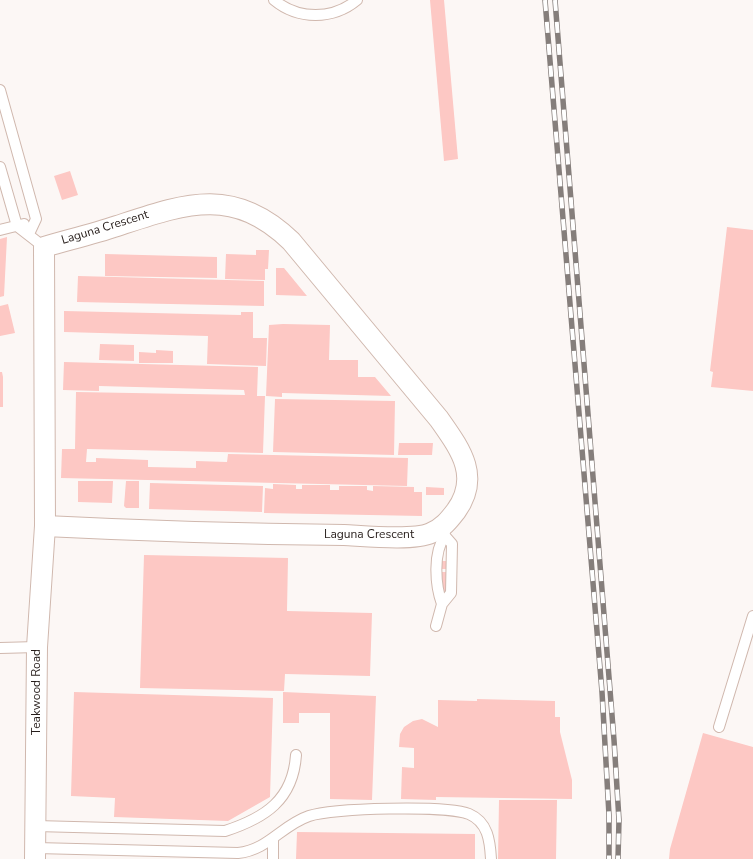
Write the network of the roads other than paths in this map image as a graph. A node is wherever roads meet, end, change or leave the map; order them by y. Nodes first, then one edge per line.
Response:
1 (274, 0) edge
2 (357, 0) edge
3 (0, 90) edge
4 (0, 167) edge
5 (36, 219) junction
6 (17, 226) junction
7 (0, 230) edge
8 (36, 240) junction
9 (45, 526) junction
10 (444, 531) junction
11 (442, 604) junction
12 (753, 616) edge
13 (436, 626) dead end
14 (37, 647) junction
15 (0, 648) edge
16 (719, 727) dead end
17 (296, 755) dead end
18 (36, 826) junction
19 (273, 839) junction
20 (36, 854) edge
21 (273, 859) edge
22 (491, 859) edge

1 - 2 lane
3 - 5 lane
4 - 6 lane
5 - 6 lane
5 - 8 lane
6 - 7 lane
6 - 8 lane
8 - 9 street
8 - 10 street, Laguna Crescent
9 - 10 street, Laguna Crescent
9 - 14 street, Teakwood Road
10 - 11 lane
10 - 11 lane
11 - 13 lane
12 - 16 lane
14 - 15 lane
14 - 18 street, Teakwood Road
17 - 18 lane
18 - 20 street, Teakwood Road
19 - 20 lane
19 - 21 lane
19 - 22 lane

